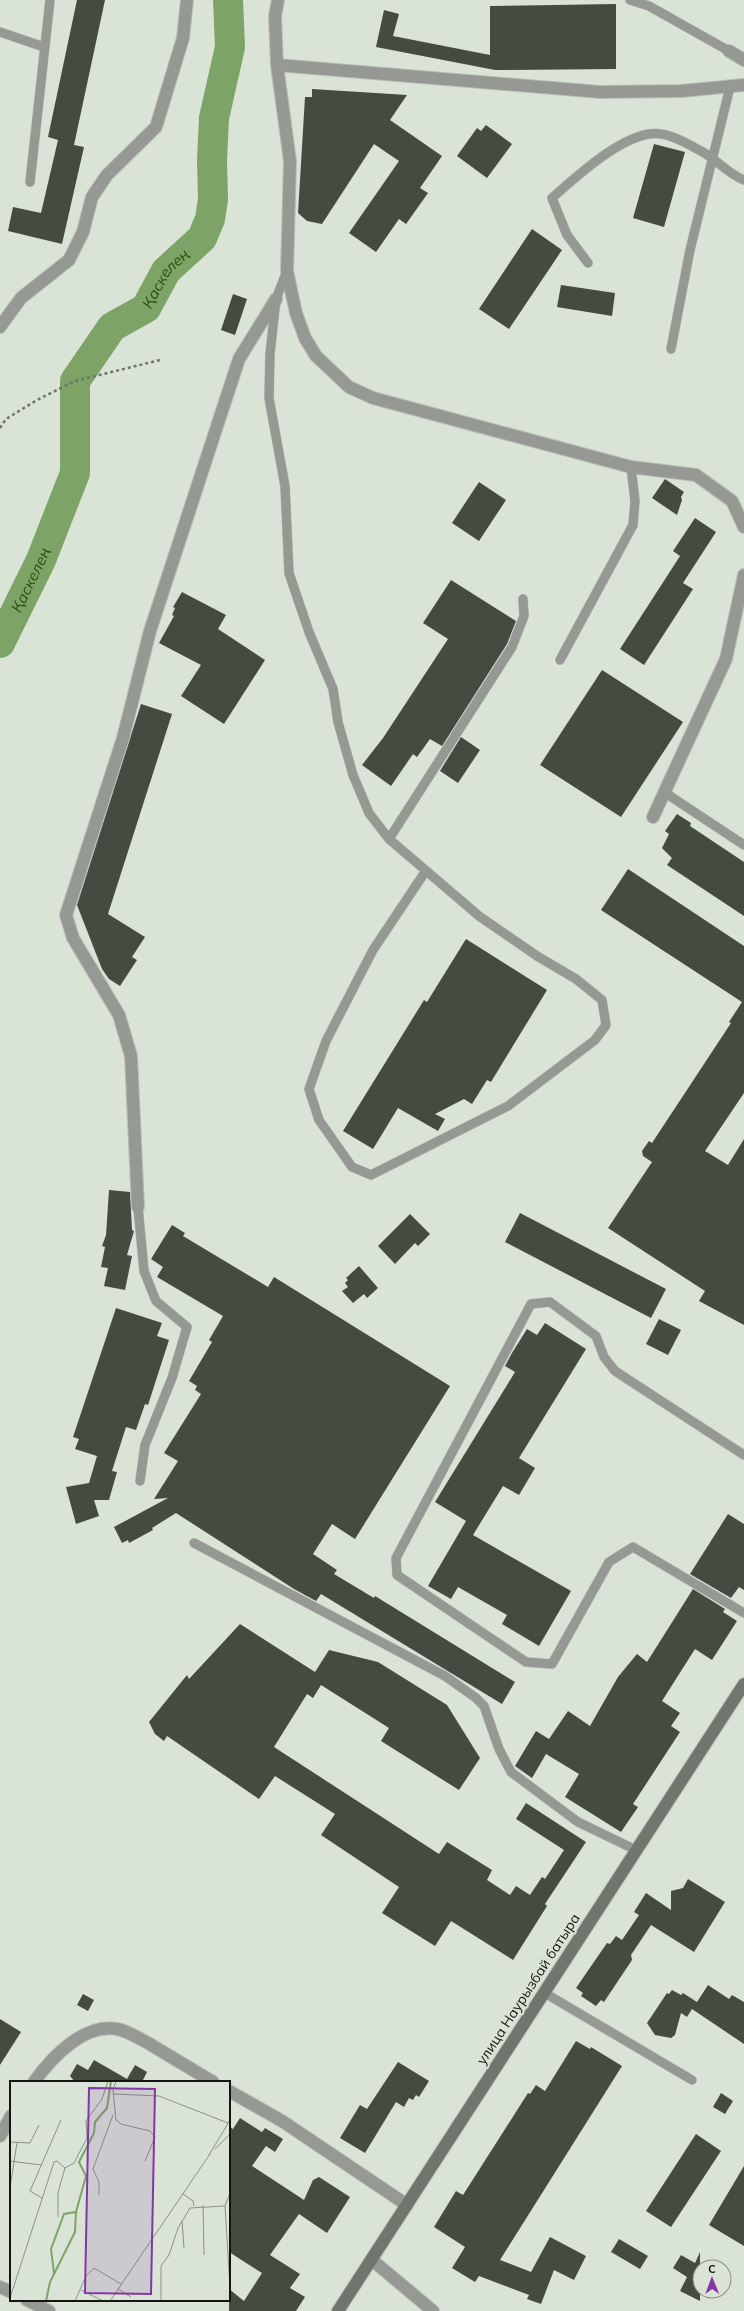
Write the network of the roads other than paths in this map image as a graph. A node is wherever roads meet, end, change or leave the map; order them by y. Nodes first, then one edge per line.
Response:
1 (50, 0) edge
2 (187, 0) edge
3 (278, 0) edge
4 (630, 0) edge
5 (0, 32) edge
6 (44, 47) junction
7 (729, 51) joint
8 (744, 60) edge
9 (277, 65) junction
10 (744, 85) edge
11 (730, 87) junction
12 (713, 157) junction
13 (744, 180) edge
14 (30, 182) dead end
15 (588, 263) dead end
16 (287, 272) junction
17 (276, 299) junction
18 (0, 327) edge
19 (671, 349) dead end
20 (631, 467) junction
21 (743, 524) edge
22 (744, 575) edge
23 (523, 598) dead end
24 (560, 660) dead end
25 (664, 792) junction
26 (653, 817) dead end
27 (389, 840) junction
28 (744, 845) edge
29 (425, 872) junction
30 (138, 1207) joint
31 (744, 1455) edge
32 (140, 1480) dead end
33 (194, 1543) dead end
34 (744, 1613) edge
35 (744, 1684) edge
36 (636, 1850) junction
37 (543, 1992) junction
38 (692, 2080) dead end
39 (35, 2081) edge
40 (211, 2081) edge
41 (230, 2092) edge
42 (6, 2119) edge
43 (0, 2136) edge
44 (407, 2205) junction
45 (372, 2260) junction
46 (0, 2287) edge
47 (10, 2292) edge
48 (29, 2301) edge
49 (49, 2311) edge
50 (338, 2311) edge
51 (433, 2311) edge

1 - 6 lane
2 - 18 street
3 - 9 street
4 - 7 lane
5 - 6 lane
6 - 14 lane
7 - 8 street
9 - 11 street
9 - 16 street
10 - 11 street
11 - 12 lane
12 - 13 lane
12 - 15 lane
12 - 19 lane
16 - 17 lane
16 - 20 street
17 - 27 lane
17 - 30 street
20 - 21 street
20 - 24 lane
22 - 25 street
23 - 27 lane
25 - 26 street
25 - 28 lane
27 - 29 lane
29 - 29 lane
30 - 32 lane
31 - 34 lane
33 - 36 lane
35 - 36 main road, улица Наурызбай батыра
36 - 37 main road, улица Наурызбай батыра
37 - 38 lane
37 - 44 main road, улица Наурызбай батыра
39 - 40 street
41 - 44 street
42 - 43 street
44 - 45 main road, улица Наурызбай батыра
45 - 50 main road, улица Наурызбай батыра
45 - 51 street
46 - 47 street
48 - 49 street

